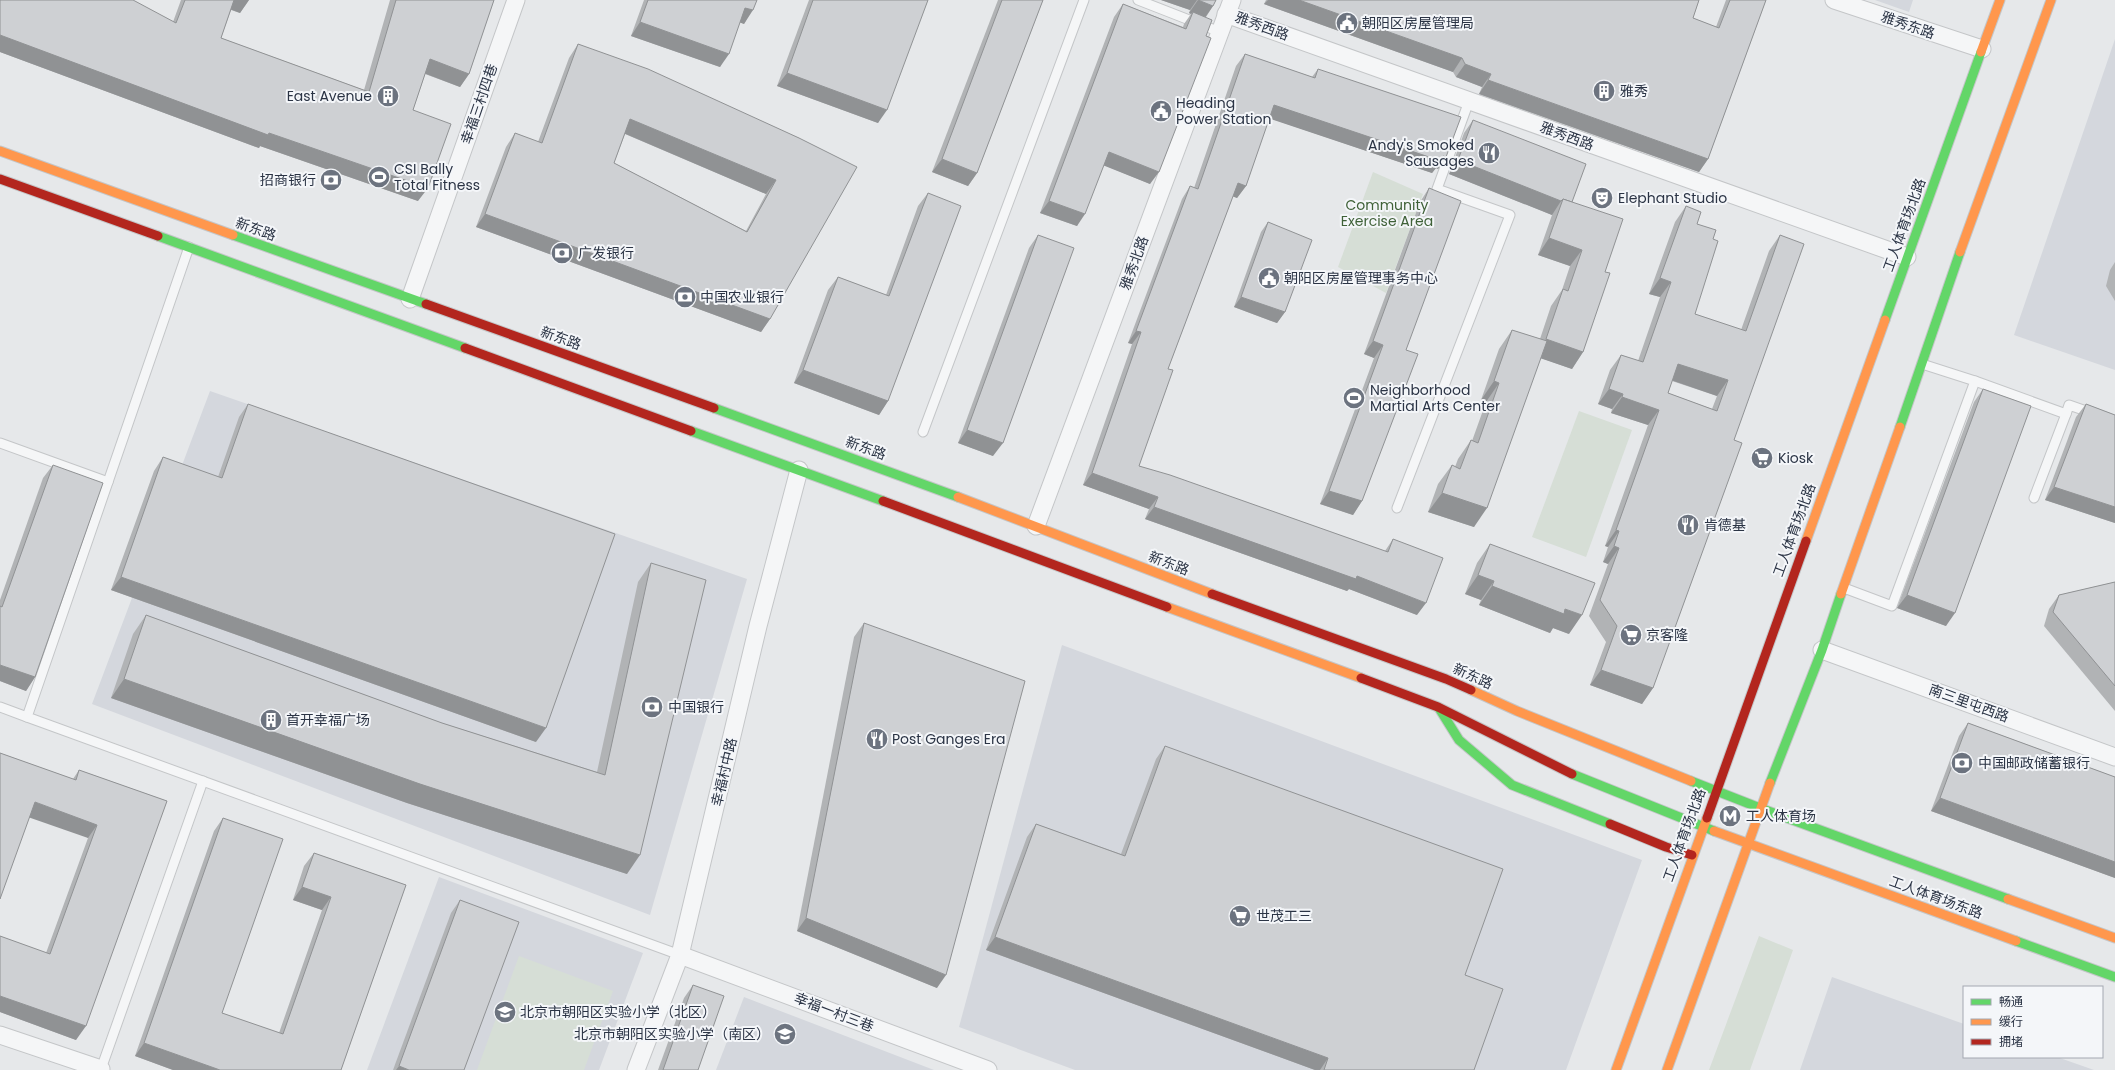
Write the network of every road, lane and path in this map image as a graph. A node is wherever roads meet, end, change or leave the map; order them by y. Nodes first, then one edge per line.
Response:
1 (516, 0) edge
2 (1084, 0) edge
3 (1138, 0) edge
4 (1834, 0) edge
5 (2000, 0) edge
6 (2051, 0) edge
7 (1229, 7) edge
8 (1220, 32) junction
9 (1982, 49) junction
10 (1470, 101) junction
11 (0, 152) edge
12 (0, 179) edge
13 (190, 247) junction
14 (1907, 257) junction
15 (410, 299) junction
16 (1922, 364) junction
17 (1975, 381) junction
18 (2066, 414) junction
19 (2115, 422) edge
20 (923, 432) dead end
21 (0, 443) edge
22 (799, 470) junction
23 (108, 482) junction
24 (2034, 498) dead end
25 (1397, 508) dead end
26 (1036, 526) junction
27 (1844, 588) junction
28 (1822, 650) junction
29 (1438, 707) junction
30 (0, 708) edge
31 (27, 717) junction
32 (2115, 757) edge
33 (203, 781) junction
34 (1715, 790) junction
35 (1760, 808) junction
36 (1702, 826) junction
37 (1748, 843) junction
38 (1692, 855) junction
39 (2115, 938) edge
40 (680, 955) junction
41 (2115, 977) edge
42 (0, 1035) edge
43 (102, 1069) edge
44 (636, 1070) edge
45 (988, 1070) edge
46 (1616, 1070) edge
47 (1667, 1070) edge

1 - 15 street, 幸福三村四巷
2 - 20 lane
3 - 8 lane
4 - 9 street, 雅秀东路
5 - 9 main road, 工人体育场北路
6 - 16 main road
7 - 8 street, 雅秀北路
7 - 10 street, 雅秀西路
8 - 26 street, 雅秀北路
9 - 14 main road, 工人体育场北路
10 - 14 street, 雅秀西路
10 - 25 lane
11 - 15 main road, 新东路
12 - 13 main road
13 - 22 main road
13 - 23 lane
14 - 34 main road, 工人体育场北路
15 - 26 main road, 新东路
16 - 17 lane
16 - 27 main road
17 - 18 lane
17 - 27 lane
18 - 19 lane
18 - 24 lane
21 - 23 lane
22 - 29 main road
22 - 40 street, 幸福村中路
23 - 31 lane
26 - 34 main road, 新东路
27 - 28 main road
28 - 32 street, 南三里屯西路
28 - 35 main road
29 - 36 main road
29 - 38 main road
30 - 31 lane
31 - 33 lane
33 - 40 lane
33 - 43 lane
34 - 35 main road, 新东路
34 - 36 main road, 工人体育场北路
35 - 37 main road
35 - 39 main road, 工人体育场东路
36 - 37 main road, 工人体育场东路
36 - 38 main road, 工人体育场北路
37 - 41 main road, 工人体育场东路
37 - 47 main road
38 - 46 main road, 工人体育场北路
40 - 44 street, 幸福村中路
40 - 45 street, 幸福一村三巷
42 - 43 street

